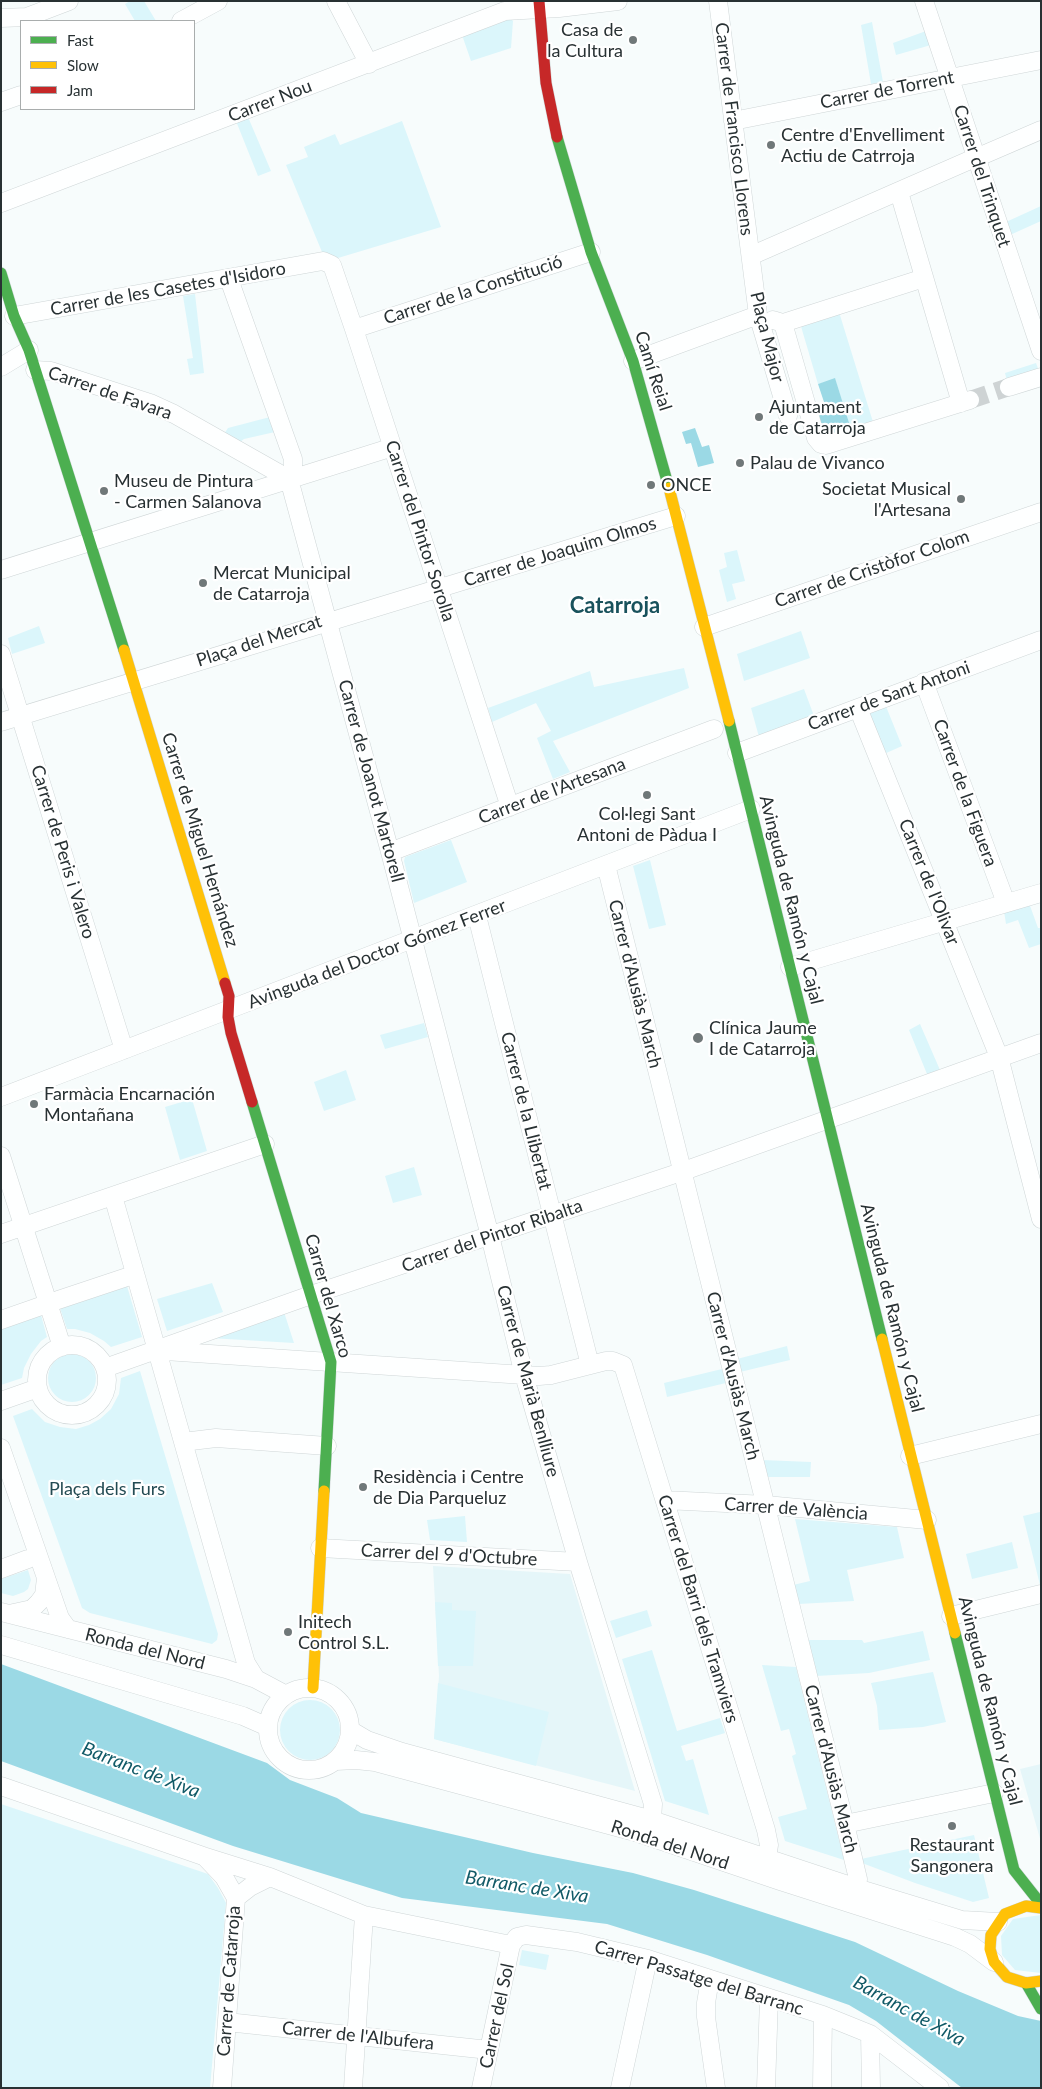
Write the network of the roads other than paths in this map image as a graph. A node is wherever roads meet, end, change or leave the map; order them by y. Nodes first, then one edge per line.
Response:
1 (69, 1) edge
2 (218, 1) edge
3 (336, 1) edge
4 (618, 1) edge
5 (718, 1) edge
6 (924, 1) edge
7 (540, 5) edge
8 (1, 18) edge
9 (183, 20) edge
10 (1041, 60) edge
11 (369, 64) junction
12 (950, 77) junction
13 (20, 95) edge
14 (1, 102) edge
15 (733, 120) junction
16 (1041, 130) edge
17 (973, 159) junction
18 (899, 192) junction
19 (1, 203) edge
20 (591, 252) junction
21 (752, 255) junction
22 (323, 262) joint
23 (1, 273) edge
24 (924, 278) junction
25 (229, 280) junction
26 (762, 315) junction
27 (14, 316) junction
28 (783, 323) junction
29 (354, 329) junction
30 (29, 350) junction
31 (1041, 351) edge
32 (633, 361) junction
33 (1, 367) edge
34 (35, 370) junction
35 (1041, 377) edge
36 (1009, 387) tunnel mouth
37 (788, 416) dead end
38 (393, 447) junction
39 (289, 479) junction
40 (1041, 512) edge
41 (676, 516) junction
42 (90, 543) junction
43 (1, 570) edge
44 (439, 589) junction
45 (329, 621) junction
46 (704, 627) junction
47 (1041, 640) edge
48 (1, 654) edge
49 (134, 681) junction
50 (924, 682) junction
51 (858, 708) junction
52 (21, 716) junction
53 (1, 722) edge
54 (714, 729) dead end
55 (737, 753) junction
56 (510, 807) junction
57 (751, 808) junction
58 (390, 852) junction
59 (606, 865) junction
60 (1041, 893) edge
61 (1006, 903) junction
62 (477, 916) junction
63 (946, 922) junction
64 (412, 940) junction
65 (790, 966) junction
66 (229, 1011) junction
67 (1041, 1043) edge
68 (124, 1050) junction
69 (999, 1057) junction
70 (1, 1097) edge
71 (827, 1120) junction
72 (265, 1144) junction
73 (1, 1156) edge
74 (1034, 1165) edge
75 (681, 1172) junction
76 (113, 1196) junction
77 (552, 1216) junction
78 (1041, 1219) edge
79 (24, 1226) junction
80 (1, 1234) edge
81 (490, 1236) junction
82 (127, 1277) dead end
83 (311, 1296) junction
84 (1, 1320) edge
85 (62, 1347) junction
86 (157, 1350) junction
87 (331, 1362) junction
88 (590, 1365) junction
89 (105, 1368) junction
90 (524, 1376) junction
91 (38, 1388) junction
92 (1, 1401) edge
93 (1041, 1424) edge
94 (183, 1442) junction
95 (327, 1446) junction
96 (1, 1448) edge
97 (910, 1456) junction
98 (665, 1500) junction
99 (766, 1505) junction
100 (927, 1520) junction
101 (320, 1548) junction
102 (28, 1559) dead end
103 (578, 1562) junction
104 (1, 1569) edge
105 (46, 1572) junction
106 (1041, 1594) edge
107 (5, 1613) edge
108 (951, 1616) junction
109 (68, 1629) junction
110 (1, 1645) edge
111 (241, 1645) junction
112 (226, 1670) junction
113 (256, 1679) junction
114 (313, 1688) junction
115 (280, 1701) junction
116 (228, 1712) junction
117 (268, 1727) junction
118 (350, 1730) junction
119 (336, 1761) junction
120 (7, 1788) edge
121 (994, 1793) junction
122 (652, 1820) junction
123 (845, 1824) junction
124 (204, 1856) junction
125 (767, 1858) junction
126 (1014, 1870) junction
127 (270, 1877) junction
128 (857, 1888) junction
129 (1011, 1889) dead end
130 (236, 1898) junction
131 (1008, 1901) dead end
132 (1041, 1904) edge
133 (1041, 1908) edge
134 (364, 1915) junction
135 (1001, 1918) junction
136 (511, 1945) junction
137 (648, 1959) junction
138 (994, 1962) junction
139 (710, 1979) junction
140 (1041, 1981) edge
141 (1026, 1983) junction
142 (769, 1998) junction
143 (1041, 2009) edge
144 (823, 2015) junction
145 (227, 2022) junction
146 (870, 2034) junction
147 (358, 2036) junction
148 (489, 2050) junction
149 (924, 2081) edge
150 (222, 2088) edge
151 (353, 2088) edge
152 (481, 2088) edge
153 (620, 2088) edge
154 (716, 2088) edge
155 (766, 2088) edge
156 (822, 2088) edge
157 (870, 2088) edge
158 (940, 2088) edge

1 - 8 street
2 - 9 street
3 - 11 street
4 - 7 street, Carrer Nou
5 - 15 street, Carrer de Francisco Llorens
6 - 12 street, Carrer del Trinquet
7 - 11 street, Carrer Nou
7 - 20 street, Camí Reial
10 - 12 street, Carrer de Torrent
11 - 19 street, Carrer Nou
12 - 15 street, Carrer de Torrent
12 - 17 street, Carrer del Trinquet
13 - 14 street
15 - 21 street, Carrer de Francisco Llorens
16 - 17 street
17 - 18 street
17 - 31 street, Carrer del Trinquet
18 - 21 street
18 - 24 street, Plaça Major
20 - 29 street, Carrer de la Constitució
20 - 32 street, Camí Reial
21 - 26 street, Plaça Major
22 - 25 street, Carrer de les Casetes d'Isidoro
22 - 29 street, Carrer del Pintor Sorolla
23 - 27 street
24 - 28 street, Plaça Major
24 - 28 street, Plaça Major
25 - 27 street, Carrer de les Casetes d'Isidoro
25 - 39 street
26 - 28 street, Plaça Major
26 - 32 street
26 - 37 street, Plaça Major
27 - 30 street
29 - 38 street, Carrer del Pintor Sorolla
30 - 33 street
30 - 34 street
32 - 41 street, Camí Reial
34 - 39 street, Carrer de Favara
34 - 42 street
35 - 36 street
38 - 39 street
38 - 44 street, Carrer del Pintor Sorolla
39 - 42 street
39 - 45 street, Plaça del Mercat
40 - 46 street, Carrer de Cristòfor Colom
41 - 44 street, Carrer de Joaquim Olmos
41 - 46 street, Camí Reial
42 - 43 street
42 - 49 street
44 - 45 street, Carrer de Joaquim Olmos
44 - 56 street, Carrer del Pintor Sorolla
45 - 49 street, Plaça del Mercat
45 - 58 street, Carrer de Joanot Martorell
46 - 55 street, Camí Reial
47 - 50 street, Carrer de Sant Antoni
48 - 52 street, Carrer de Peris i Valero
49 - 52 street, Plaça del Mercat
49 - 66 street, Carrer de Miguel Hernández
50 - 51 street, Carrer de Sant Antoni
50 - 61 street, Carrer de la Figuera
51 - 55 street, Carrer de Sant Antoni
51 - 63 street, Carrer de l'Olivar
52 - 53 street, Plaça del Mercat
52 - 68 street, Carrer de Peris i Valero
54 - 56 street, Carrer de l'Artesana
55 - 57 street, Avinguda de Ramón y Cajal
56 - 58 street, Carrer de l'Artesana
57 - 59 street, Avinguda del Doctor Gómez Ferrer
57 - 65 street, Avinguda de Ramón y Cajal
58 - 64 street, Carrer de Joanot Martorell
59 - 62 street, Avinguda del Doctor Gómez Ferrer
59 - 75 street, Carrer d'Ausiàs March
60 - 61 street
61 - 63 street
62 - 64 street, Avinguda del Doctor Gómez Ferrer
62 - 77 street, Carrer de la Llibertat
63 - 65 street
63 - 69 street, Carrer de l'Olivar
64 - 66 street, Avinguda del Doctor Gómez Ferrer
64 - 81 street, Carrer de Marià Benlliure
65 - 71 street, Avinguda de Ramón y Cajal
66 - 68 street, Avinguda del Doctor Gómez Ferrer
66 - 72 street, Carrer del Xarco
67 - 69 street, Carrer del Pintor Ribalta
68 - 70 street, Avinguda del Doctor Gómez Ferrer
69 - 71 street, Carrer del Pintor Ribalta
69 - 74 street, Carrer de l'Olivar
71 - 75 street, Carrer del Pintor Ribalta
71 - 97 street, Avinguda de Ramón y Cajal
72 - 76 street
72 - 83 street, Carrer del Xarco
73 - 79 street
74 - 78 street, Carrer de l'Olivar
75 - 77 street, Carrer del Pintor Ribalta
75 - 99 street, Carrer d'Ausiàs March
76 - 79 street
76 - 86 street
77 - 81 street, Carrer del Pintor Ribalta
77 - 88 street, Carrer de la Llibertat
79 - 80 street
79 - 85 street
81 - 83 street, Carrer del Pintor Ribalta
81 - 90 street, Carrer de Marià Benlliure
82 - 84 street
83 - 86 street, Carrer del Pintor Ribalta
83 - 87 street, Carrer del Xarco
85 - 89 street
85 - 91 street
86 - 87 street
86 - 89 street
86 - 94 street
87 - 90 street
87 - 95 street, Carrer del Xarco
88 - 90 street
88 - 98 street, Carrer del Barri dels Tramviers
89 - 91 street
90 - 103 street, Carrer de Marià Benlliure
91 - 92 street
93 - 97 street
94 - 95 street
94 - 111 street
95 - 101 street, Carrer del Xarco
96 - 105 street
97 - 100 street, Avinguda de Ramón y Cajal
98 - 99 street, Carrer de València
98 - 125 street, Carrer del Barri dels Tramviers
99 - 100 street, Carrer de València
99 - 123 street, Carrer d'Ausiàs March
100 - 108 street, Avinguda de Ramón y Cajal
101 - 103 street, Carrer del 9 d'Octubre
101 - 114 street, Carrer del Xarco
102 - 104 street
103 - 122 street, Carrer de Marià Benlliure
105 - 107 street
105 - 109 street
106 - 108 street
107 - 109 street, Ronda del Nord
108 - 121 street, Avinguda de Ramón y Cajal
109 - 112 street, Ronda del Nord
110 - 116 street, Ronda del Nord
111 - 112 street
111 - 113 street
112 - 113 street, Ronda del Nord
113 - 115 street, Ronda del Nord
114 - 115 street
114 - 118 street
115 - 116 street, Ronda del Nord
115 - 117 street
116 - 117 street, Ronda del Nord
117 - 119 street
118 - 119 street
118 - 122 street, Ronda del Nord
119 - 138 street, Ronda del Nord
120 - 124 street
121 - 123 street
121 - 126 street, Avinguda de Ramón y Cajal
122 - 125 street, Ronda del Nord
123 - 128 street, Carrer d'Ausiàs March
124 - 127 street
124 - 130 street, Carrer de Catarroja
125 - 128 street, Ronda del Nord
126 - 129 street, Avinguda de Ramón y Cajal
126 - 132 street, Avinguda de Ramón y Cajal
127 - 130 street
127 - 134 street
128 - 135 street, Ronda del Nord
130 - 145 street, Carrer de Catarroja
131 - 135 street
133 - 135 street
134 - 136 street
134 - 147 street
135 - 138 street
136 - 137 street, Carrer Passatge del Barranc
136 - 148 street, Carrer del Sol
137 - 139 street, Carrer Passatge del Barranc
137 - 153 street
138 - 141 street
139 - 142 street, Carrer Passatge del Barranc
139 - 154 street
140 - 141 street
141 - 143 street
142 - 144 street, Carrer Passatge del Barranc
142 - 155 street
144 - 146 street, Carrer Passatge del Barranc
144 - 156 street
145 - 147 street, Carrer de l'Albufera
145 - 150 street, Carrer de Catarroja
146 - 149 street, Carrer Passatge del Barranc
146 - 157 street
147 - 148 street, Carrer de l'Albufera
147 - 151 street
148 - 152 street, Carrer del Sol
149 - 158 street, Carrer Passatge del Barranc

